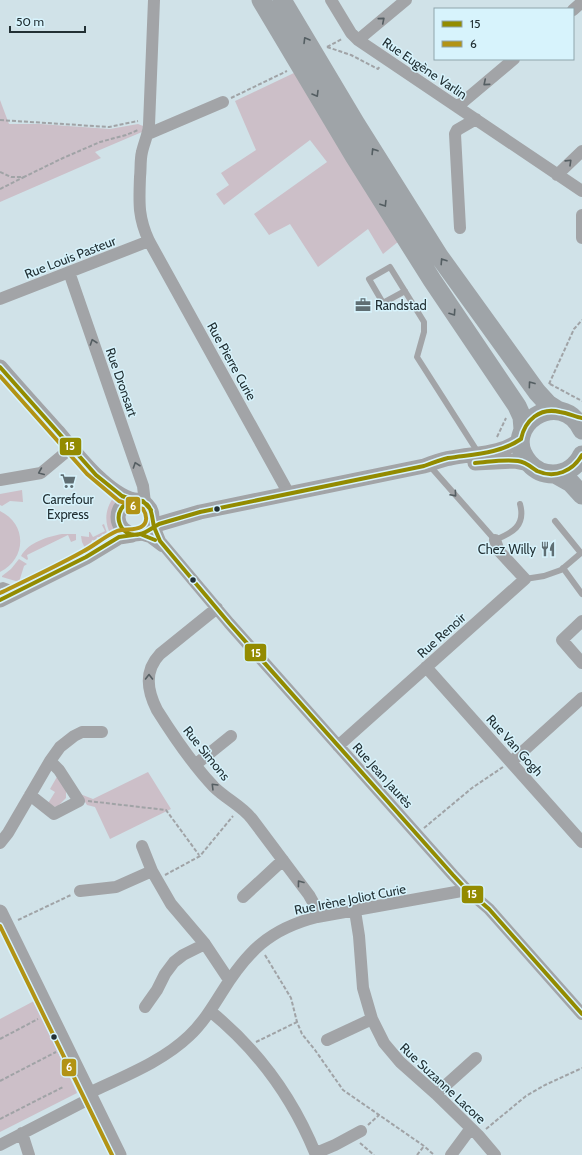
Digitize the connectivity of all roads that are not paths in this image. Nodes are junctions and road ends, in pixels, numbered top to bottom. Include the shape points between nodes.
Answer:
1 (154, 0) edge
2 (260, 0) edge
3 (282, 0) edge
4 (331, 0) edge
5 (406, 0) edge
6 (582, 2) edge
7 (574, 9) edge
8 (355, 36) junction
9 (513, 60) edge
10 (223, 102) road end
11 (457, 107) junction
12 (476, 119) junction
13 (149, 126) junction
14 (582, 151) edge
15 (557, 175) junction
16 (582, 191) edge
17 (582, 215) edge
18 (460, 228) dead end
19 (582, 238) edge
20 (149, 241) junction
21 (69, 272) junction
22 (405, 291) junction
23 (0, 299) edge
24 (0, 367) edge
25 (558, 411) junction
26 (582, 430) edge
27 (522, 434) junction
28 (71, 448) junction
29 (479, 454) junction
30 (582, 455) edge
31 (529, 464) junction
32 (426, 465) junction
33 (555, 474) junction
34 (0, 480) edge
35 (289, 494) junction
36 (582, 495) edge
37 (520, 504) dead end
38 (200, 512) junction
39 (144, 520) junction
40 (172, 520) junction
41 (555, 520) dead end
42 (495, 540) junction
43 (168, 550) junction
44 (582, 554) edge
45 (563, 568) junction
46 (525, 579) junction
47 (0, 586) edge
48 (19, 590) junction
49 (582, 594) edge
50 (0, 600) edge
51 (217, 608) junction
52 (582, 622) edge
53 (582, 662) edge
54 (426, 667) junction
55 (582, 698) edge
56 (102, 732) dead end
57 (231, 736) dead end
58 (338, 746) junction
59 (50, 761) junction
60 (511, 762) junction
61 (195, 765) junction
62 (30, 796) junction
63 (582, 842) edge
64 (0, 843) edge
65 (142, 846) dead end
66 (283, 860) junction
67 (155, 875) junction
68 (467, 890) junction
69 (80, 891) road end
70 (243, 897) dead end
71 (355, 911) junction
72 (317, 917) junction
73 (3, 919) edge
74 (206, 944) junction
75 (229, 980) junction
76 (145, 1007) dead end
77 (210, 1011) junction
78 (582, 1014) edge
79 (372, 1019) junction
80 (326, 1040) dead end
81 (476, 1058) dead end
82 (436, 1094) junction
83 (90, 1096) junction
84 (475, 1132) junction
85 (22, 1133) junction
86 (357, 1134) road end
87 (0, 1145) edge
88 (316, 1154) edge
89 (29, 1155) edge
90 (119, 1155) edge
91 (451, 1155) edge
92 (495, 1155) edge

1 - 13 street, Rue Pierre Curie
2 -> 27 highway via 432,280 517,406 522,417
25 -> 3 highway via 537,392 447,268
4 - 8 street
8 -> 5 street
6 - 7 street
8 - 11 street, Rue Eugène Varlin
9 -> 11 street
10 - 13 street
11 - 12 street, Rue Eugène Varlin
12 - 15 street, Rue Eugène Varlin
12 - 18 street via 457,130 455,134
13 - 20 street, Rue Pierre Curie via 141,157 139,204 141,220
15 -> 14 street
15 - 16 street, Rue Eugène Varlin
17 - 19 street
20 - 21 street, Rue Louis Pasteur
20 - 35 street, Rue Pierre Curie
21 - 23 street, Rue Louis Pasteur
39 -> 21 street, Rue Dronsart via 143,486
22 - 22 lane via 390,267 368,279 383,303
22 - 29 lane via 424,322 417,357
24 - 28 street
25 - 26 highway via 573,418
25 - 27 highway via 538,414 529,420
27 - 29 street via 512,445
27 - 31 highway via 522,453
28 -> 34 street via 41,473
28 - 39 street via 91,470 124,497
29 - 32 street
30 - 33 highway via 571,468
31 - 32 street via 514,461
31 - 33 highway via 541,472
32 - 35 street
32 -> 42 lane
33 - 36 highway via 566,480
35 - 38 street
37 - 42 lane via 522,514 517,528
38 - 39 street via 159,513
38 - 40 street
39 - 40 street
39 - 43 street, Rue Jean Jaurès
39 - 48 street via 89,555
40 - 43 street via 166,534
41 - 44 lane
42 - 46 street via 499,551
43 - 51 street, Rue Jean Jaurès
44 - 45 lane
45 - 46 lane via 544,576
45 - 49 lane
46 - 54 street, Rue Renoir
47 - 48 lane
48 - 50 street
51 - 58 street, Rue Jean Jaurès
61 -> 51 street, Rue Simons via 157,710 148,676 152,662 160,654
52 - 53 street via 562,640
54 - 58 street, Rue Renoir
54 - 60 street, Rue Van Gogh
55 - 60 street
56 - 59 street via 77,734 60,747
57 - 61 street
58 - 68 street, Rue Jean Jaurès
59 - 62 street
59 - 62 street via 59,770 79,801 54,814
60 - 63 street, Rue Van Gogh
66 -> 61 street, Rue Simons via 252,819 217,789
62 - 64 street
65 - 67 street
66 - 70 street
72 -> 66 street, Rue Simons via 309,895
67 - 69 street via 116,887
67 - 74 street via 175,909
68 - 71 street, Rue Irène Joliot Curie
68 - 78 street, Rue Jean Jaurès via 488,909
71 - 72 street, Rue Irène Joliot Curie
71 - 79 street, Rue Suzanne Lacore via 362,982
72 - 75 street, Rue Irène Joliot Curie via 286,928 259,946 242,962
73 - 83 street
74 - 75 street
74 - 76 street via 174,962
75 - 77 street, Rue Irène Joliot Curie
77 - 83 street, Rue Irène Joliot Curie via 194,1032 169,1053
77 - 88 street via 262,1062 301,1121
79 - 80 street
79 - 82 street, Rue Suzanne Lacore via 391,1054
81 - 82 street
82 - 84 street, Rue Suzanne Lacore
83 - 85 street, Rue Irène Joliot Curie
83 - 90 street
84 - 91 street
84 - 92 street, Rue Suzanne Lacore
85 - 87 street, Rue Irène Joliot Curie
85 - 89 street
86 - 88 street

